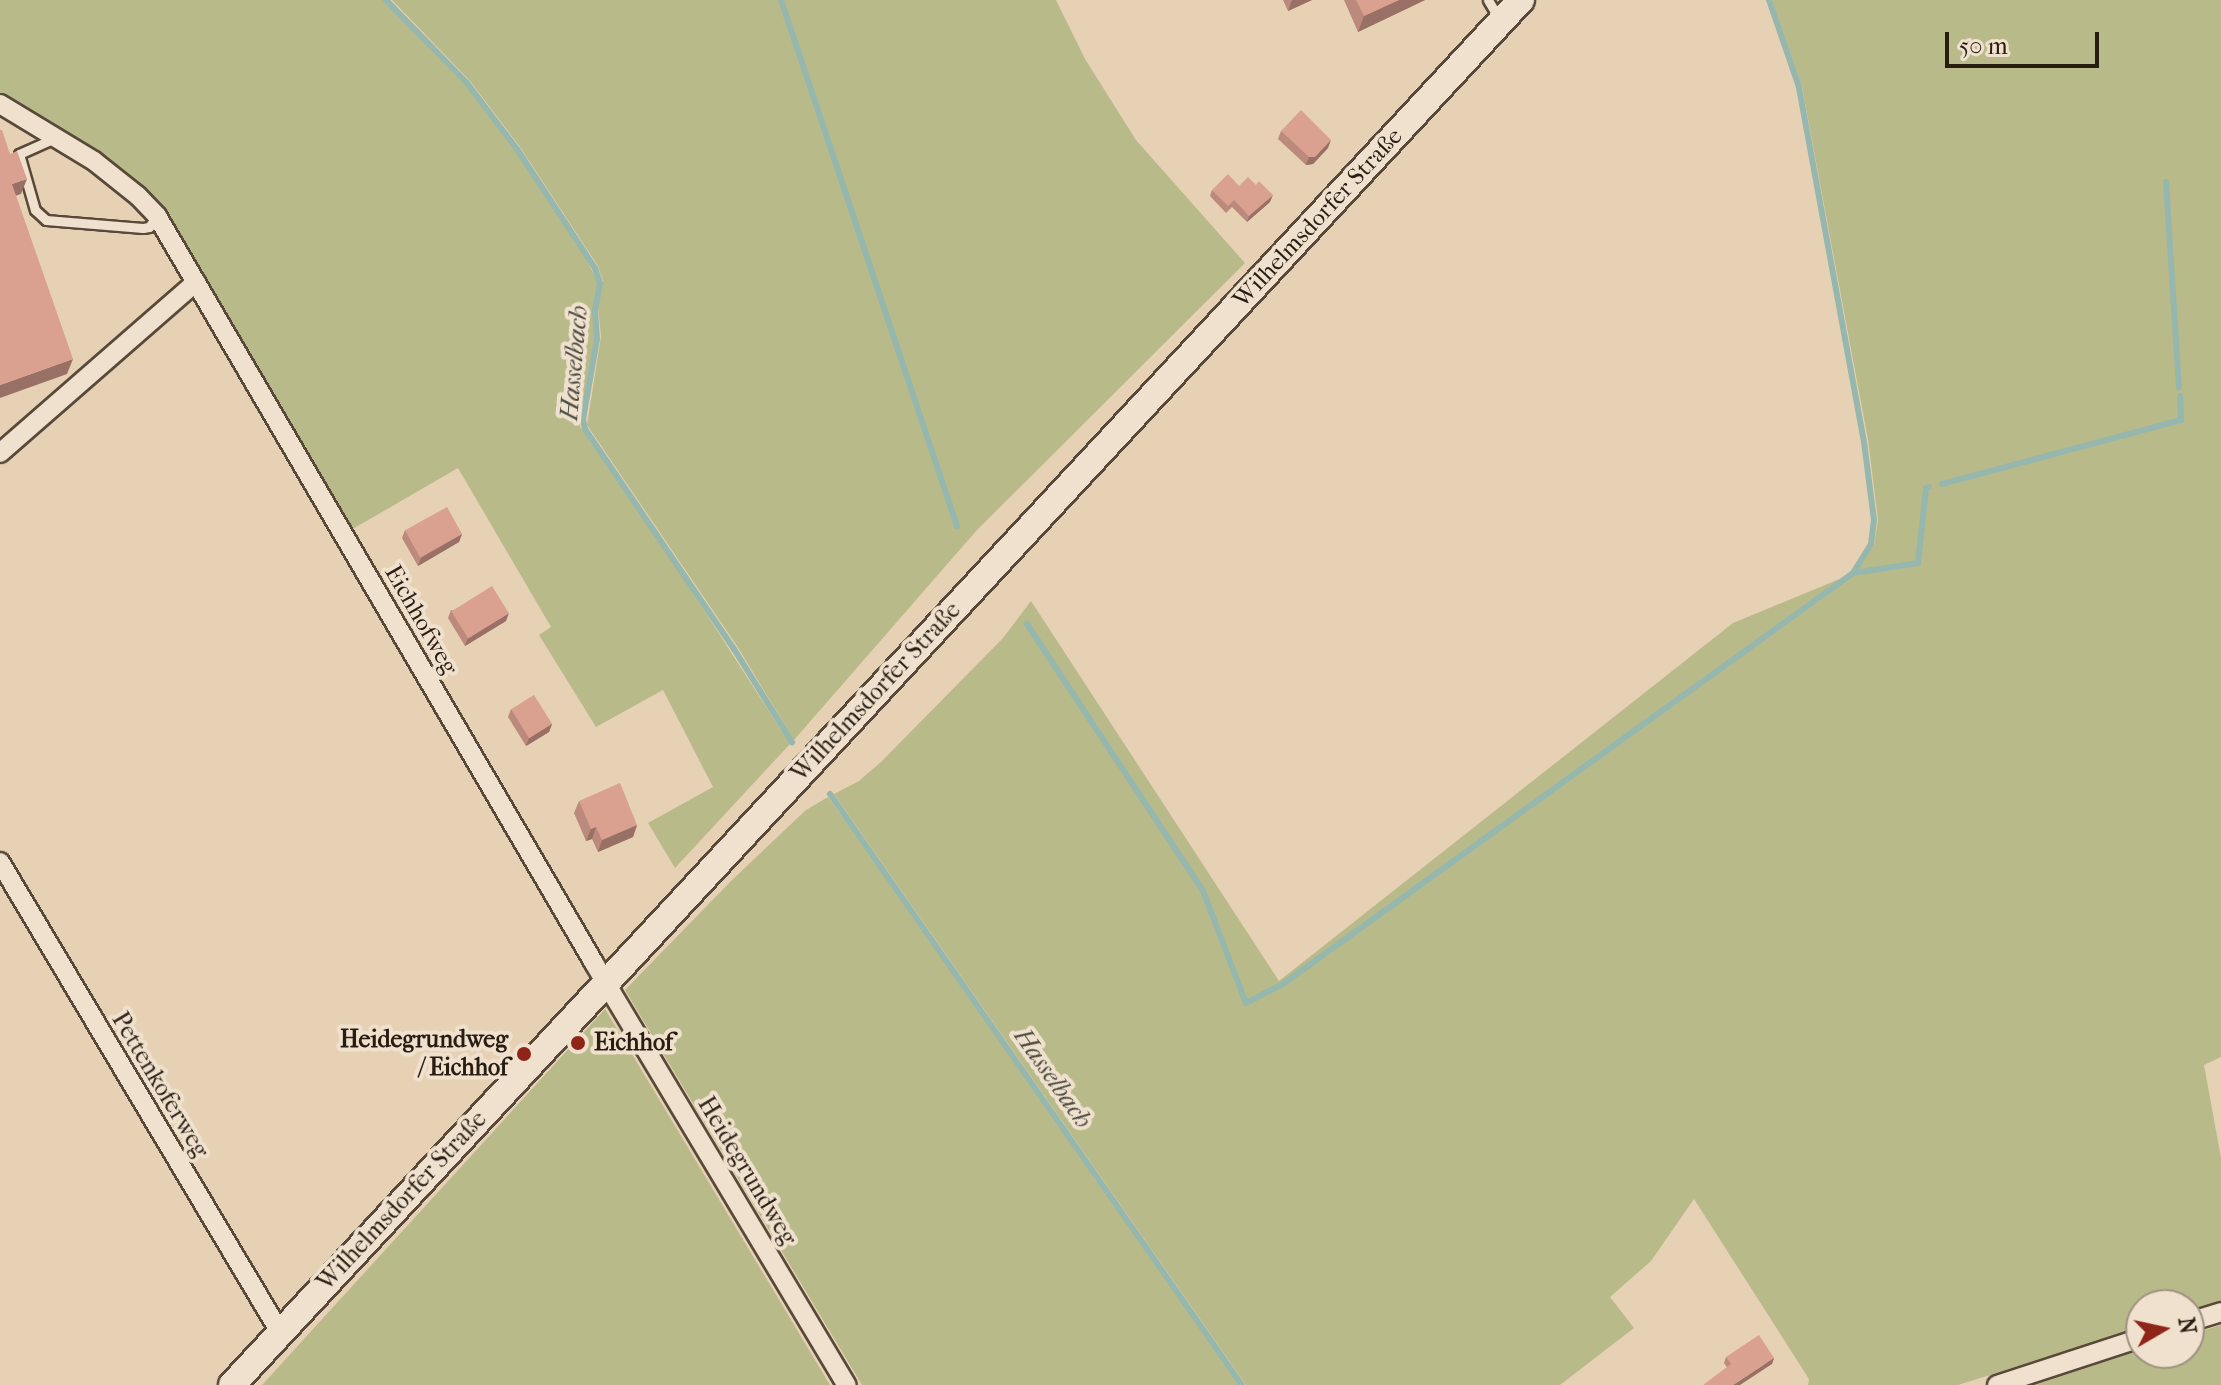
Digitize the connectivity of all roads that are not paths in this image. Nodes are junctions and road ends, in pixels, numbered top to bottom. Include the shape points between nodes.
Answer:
1 (1521, 0) edge
2 (1495, 10) edge
3 (0, 104) edge
4 (55, 138) junction
5 (157, 216) junction
6 (196, 282) junction
7 (0, 453) edge
8 (0, 862) edge
9 (606, 982) junction
10 (280, 1332) junction
11 (2125, 1343) edge
12 (232, 1385) edge
13 (847, 1385) edge
14 (1997, 1385) edge

1 - 2 street, Wilhelmsdorfer Straße
2 - 9 street, Wilhelmsdorfer Straße
3 - 4 street, Eichhofweg
4 - 5 street, Eichhofweg via 94,161
4 - 5 lane via 19,154 35,210 46,220 143,228
5 - 6 street, Eichhofweg
6 - 7 street
6 - 9 street, Eichhofweg
8 - 10 street, Pettenkoferweg
9 - 10 street, Wilhelmsdorfer Straße
9 - 13 street, Heidegrundweg
10 - 12 street, Wilhelmsdorfer Straße
11 - 14 street

